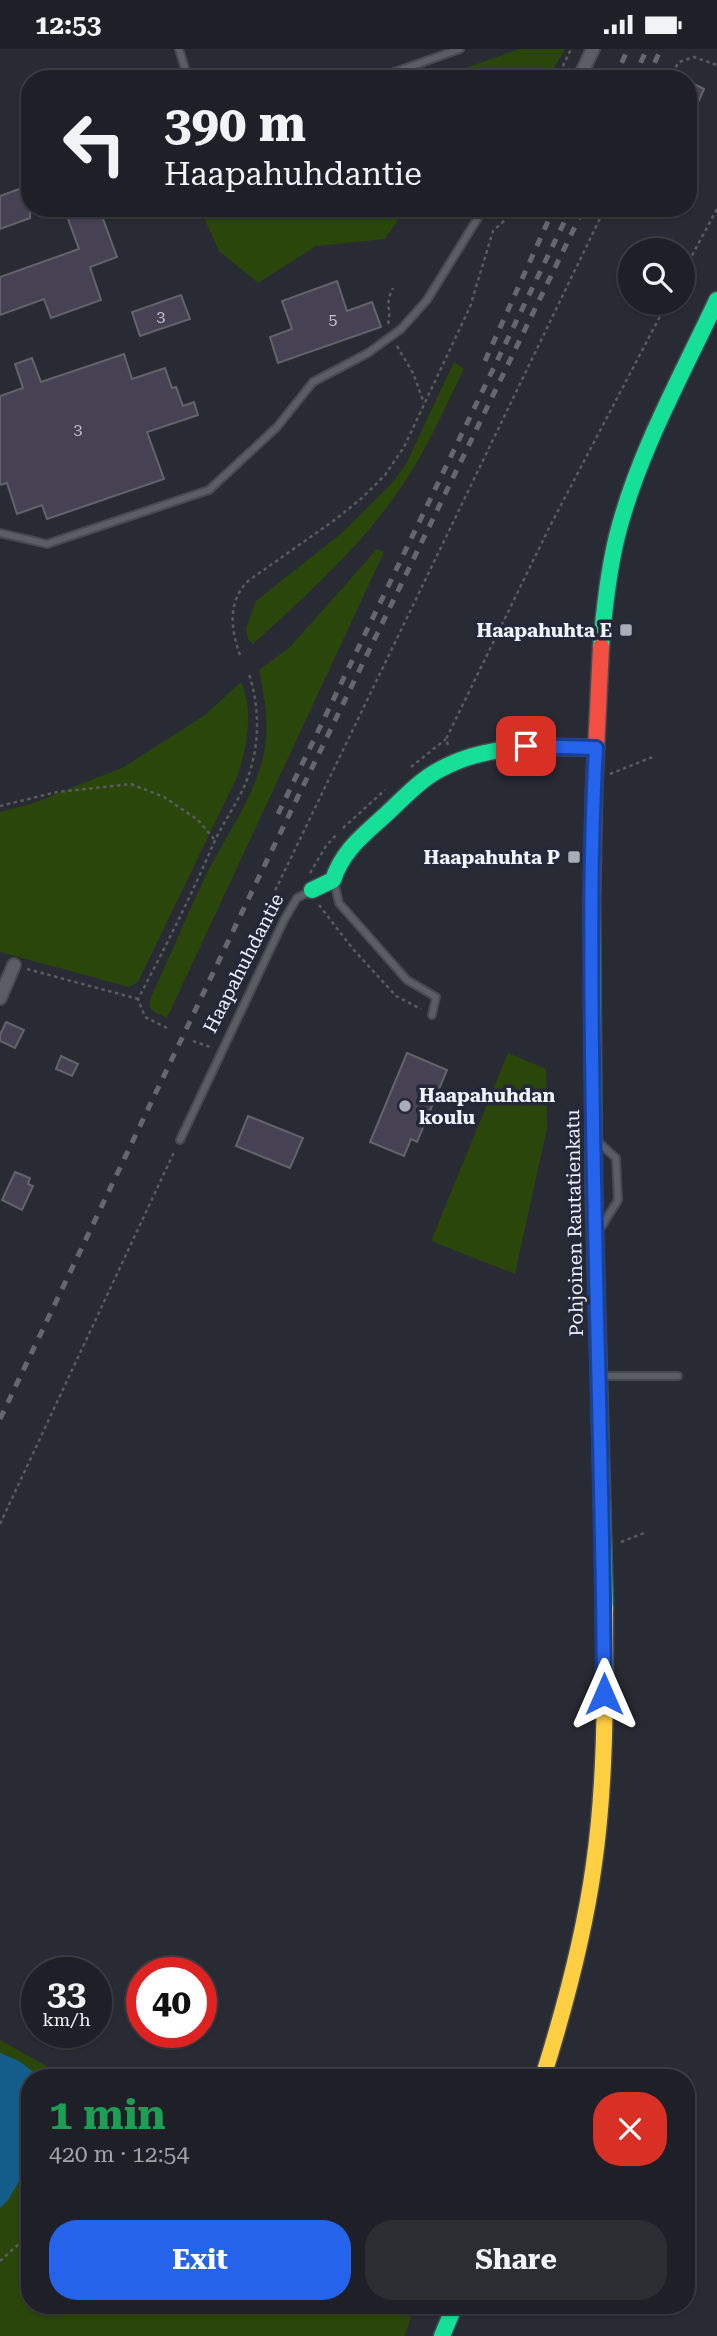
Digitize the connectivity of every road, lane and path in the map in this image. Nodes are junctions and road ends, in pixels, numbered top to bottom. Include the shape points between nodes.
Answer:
1 (179, 49) edge
2 (460, 49) edge
3 (571, 49) edge
4 (593, 49) edge
5 (717, 65) edge
6 (185, 70) edge
7 (400, 70) edge
8 (561, 70) edge
9 (583, 70) edge
10 (674, 70) edge
11 (717, 209) edge
12 (478, 217) edge
13 (508, 217) edge
14 (601, 217) edge
15 (695, 250) edge
16 (393, 288) dead end
17 (717, 300) edge
18 (661, 315) edge
19 (391, 335) junction
20 (424, 403) junction
21 (0, 533) edge
22 (240, 656) dead end
23 (249, 674) dead end
24 (596, 748) junction
25 (655, 756) dead end
26 (454, 762) junction
27 (594, 781) junction
28 (0, 806) edge
29 (215, 841) junction
30 (333, 880) junction
31 (312, 890) junction
32 (257, 927) dead end
33 (14, 965) joint
34 (0, 998) edge
35 (138, 999) junction
36 (432, 1015) joint
37 (167, 1028) dead end
38 (193, 1041) dead end
39 (222, 1052) junction
40 (593, 1137) junction
41 (180, 1140) joint
42 (596, 1236) junction
43 (678, 1376) dead end
44 (598, 1377) junction
45 (0, 1524) edge
46 (644, 1533) dead end
47 (604, 1545) junction
48 (545, 2069) edge
49 (21, 2242) edge
50 (0, 2261) edge
51 (451, 2314) edge
52 (442, 2336) edge

1 - 6 lane
2 - 7 lane
3 - 8 path
4 - 9 street
5 - 10 path via 694,57 679,62
11 - 15 path
12 - 19 lane via 427,300
13 - 20 path via 493,231 470,307
14 - 32 path
16 - 19 path via 387,300
17 - 24 street, Pohjoinen Rautatienkatu via 642,464 619,535 608,582
18 - 26 path via 446,739
19 - 20 path
19 - 21 lane via 368,353 313,382 277,427 209,490 47,544
20 - 22 path via 404,447 377,483 242,587 232,623
23 - 29 path via 257,715 254,753 244,787
24 - 26 street via 526,746
24 - 27 street, Pohjoinen Rautatienkatu
25 - 27 path
26 - 30 street via 424,780 343,853
27 - 40 street, Pohjoinen Rautatienkatu
28 - 29 path via 57,792 131,784 164,797 198,820
29 - 35 path via 181,919
30 - 31 street, Haapahuhdantie
30 - 36 lane via 339,903 407,980 436,997
31 - 36 path via 346,940 396,996
31 - 39 lane, Haapahuhdantie via 297,898 284,920
33 - 34 street
33 - 35 path
35 - 37 path via 145,1017
38 - 39 path
39 - 41 lane, Haapahuhdantie
40 - 42 street, Pohjoinen Rautatienkatu
40 - 42 lane via 616,1158 618,1200
41 - 45 path
42 - 44 street, Pohjoinen Rautatienkatu
43 - 44 lane
44 - 47 street, Pohjoinen Rautatienkatu
46 - 47 path
47 - 48 street, Pohjoinen Rautatienkatu via 605,1719 597,1831 574,1970
49 - 50 path
51 - 52 street

